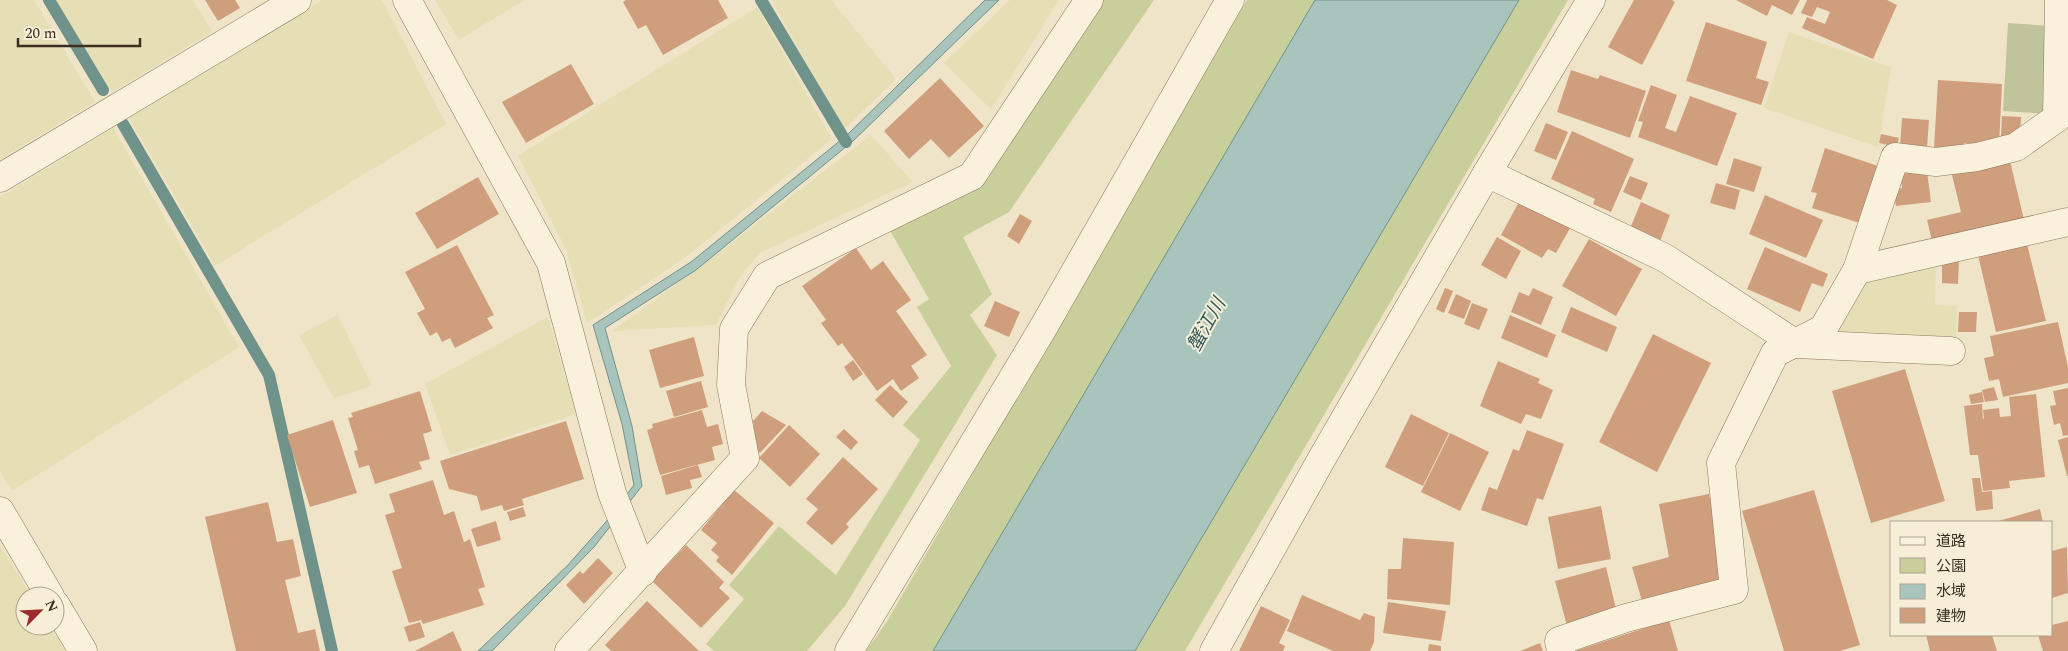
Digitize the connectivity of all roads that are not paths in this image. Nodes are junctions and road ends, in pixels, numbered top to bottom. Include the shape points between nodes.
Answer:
1 (297, 0) edge
2 (407, 0) edge
3 (1089, 0) edge
4 (1230, 0) edge
5 (1591, 0) edge
6 (2059, 0) edge
7 (1487, 173) junction
8 (0, 178) edge
9 (2068, 222) edge
10 (1857, 270) junction
11 (1796, 344) junction
12 (1951, 351) dead end
13 (0, 511) edge
14 (642, 572) junction
15 (44, 586) edge
16 (65, 621) edge
17 (83, 651) edge
18 (569, 651) edge
19 (849, 651) edge
20 (1214, 651) edge
21 (1561, 651) edge

1 - 8 street
2 - 14 street via 551,263 612,493
3 - 14 street via 972,176 768,276 734,329 731,385 745,458
4 - 19 street via 1042,328
5 - 7 street
6 - 10 street via 2057,118 2016,147 1977,157 1936,162 1895,157
7 - 11 street via 1665,258
7 - 20 street
9 - 10 street
10 - 11 street via 1823,329
11 - 12 street
11 - 21 street via 1775,353 1721,463 1734,590 1626,618 1559,641
13 - 15 street
14 - 18 street
16 - 17 street

